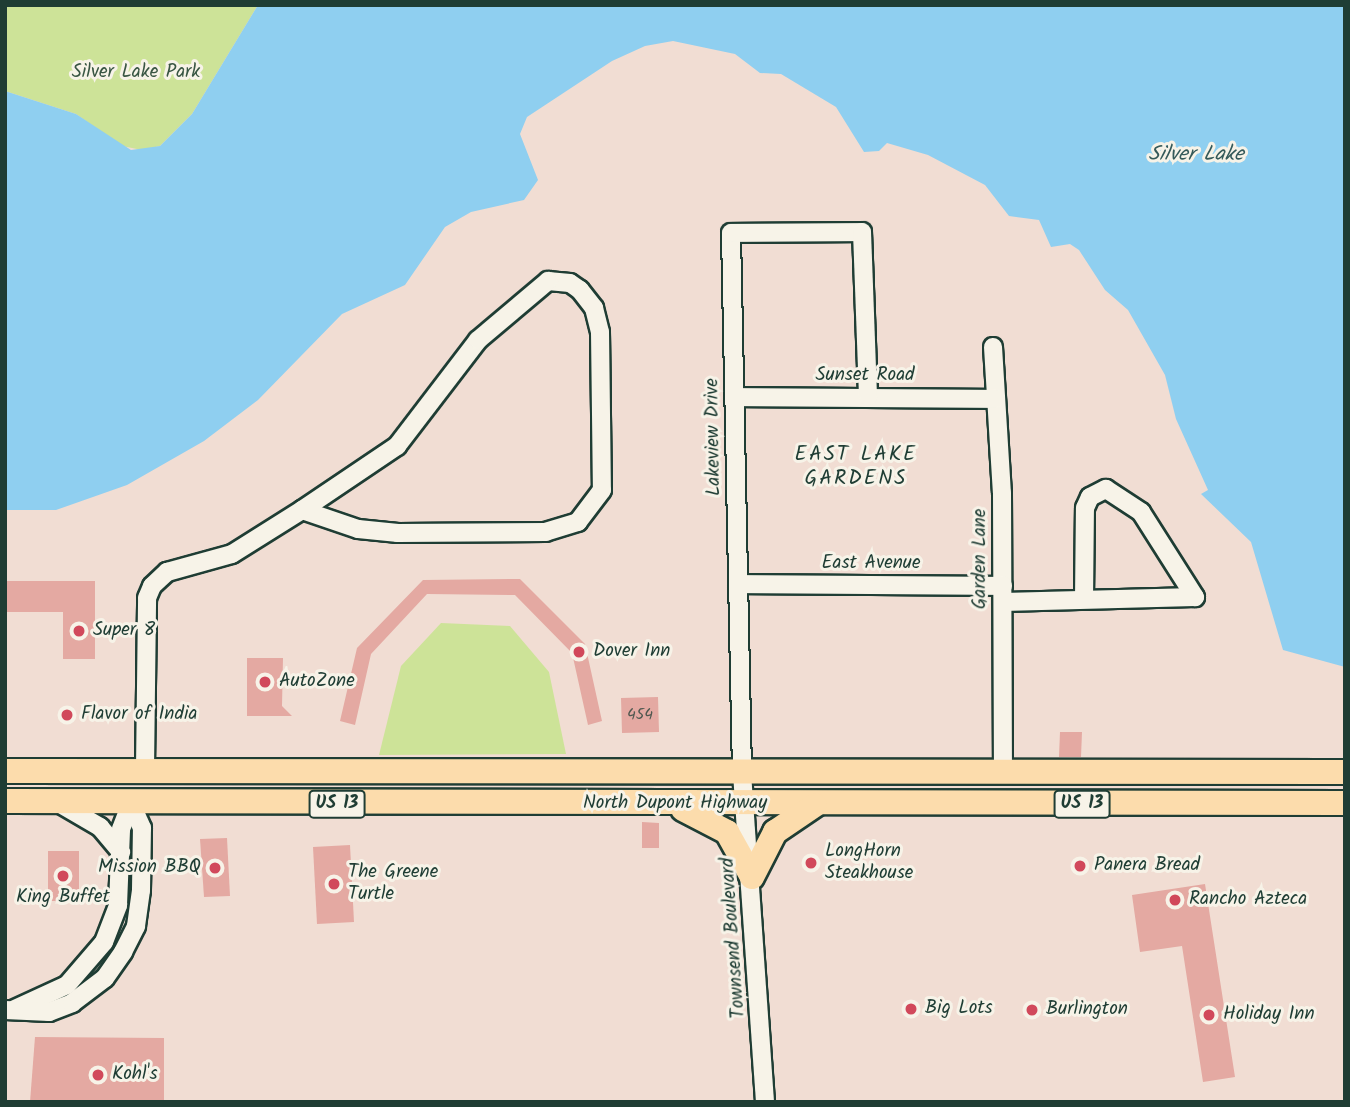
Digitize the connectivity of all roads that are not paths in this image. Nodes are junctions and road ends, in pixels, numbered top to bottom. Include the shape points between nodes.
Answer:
1 (993, 347) dead end
2 (868, 396) junction
3 (734, 397) junction
4 (996, 399) junction
5 (302, 510) junction
6 (738, 584) junction
7 (1003, 594) junction
8 (1084, 599) junction
9 (145, 769) junction
10 (182, 770) junction
11 (5, 771) edge
12 (742, 772) junction
13 (1003, 772) junction
14 (1345, 772) edge
15 (5, 801) edge
16 (57, 802) junction
17 (131, 803) junction
18 (745, 803) junction
19 (1345, 803) edge
20 (669, 804) junction
21 (819, 804) junction
22 (121, 852) junction
23 (752, 877) junction
24 (9, 1010) edge
25 (765, 1102) edge

1 - 4 street, Garden Lane
2 - 3 street, Sunset Road
2 - 3 street, Lakeview Drive via 862,232 731,233
2 - 4 street, Sunset Road
3 - 6 street, Lakeview Drive
4 - 7 street, Garden Lane
5 - 5 street via 397,446 478,340 533,290 561,280 589,300 600,332 603,477 596,502 578,522 546,532 390,533
5 - 9 street via 232,554 167,572 152,586 147,598
6 - 7 street, East Avenue
6 - 12 street, Lakeview Drive
7 - 8 street, East Avenue
7 - 13 street, Garden Lane
8 - 8 street, East Avenue via 1085,508 1090,497 1106,489 1141,512 1195,597
9 - 10 highway, North Dupont Highway / US 13
9 - 11 highway, North Dupont Highway / US 13
9 - 16 highway via 123,786
10 - 12 highway, North Dupont Highway / US 13
10 - 17 highway via 148,784
12 - 13 highway, North Dupont Highway / US 13
12 - 18 street, Townsend Boulevard
13 - 14 highway, North Dupont Highway / US 13
15 - 16 highway, North Dupont Highway / US 13
16 - 17 highway, North Dupont Highway / US 13
16 - 22 street via 100,827
17 - 20 highway, North Dupont Highway / US 13
17 - 22 street via 121,830
17 - 24 street via 142,828 142,890 136,926 123,952 105,978 72,1003 49,1012
18 - 20 highway, North Dupont Highway / US 13
18 - 21 highway, North Dupont Highway / US 13
18 - 23 street, Townsend Boulevard
19 - 21 highway, North Dupont Highway / US 13
20 - 23 highway via 707,817 727,832
21 - 23 highway via 775,832
22 - 24 street via 118,905 96,954 67,985
23 - 25 street, Townsend Boulevard

